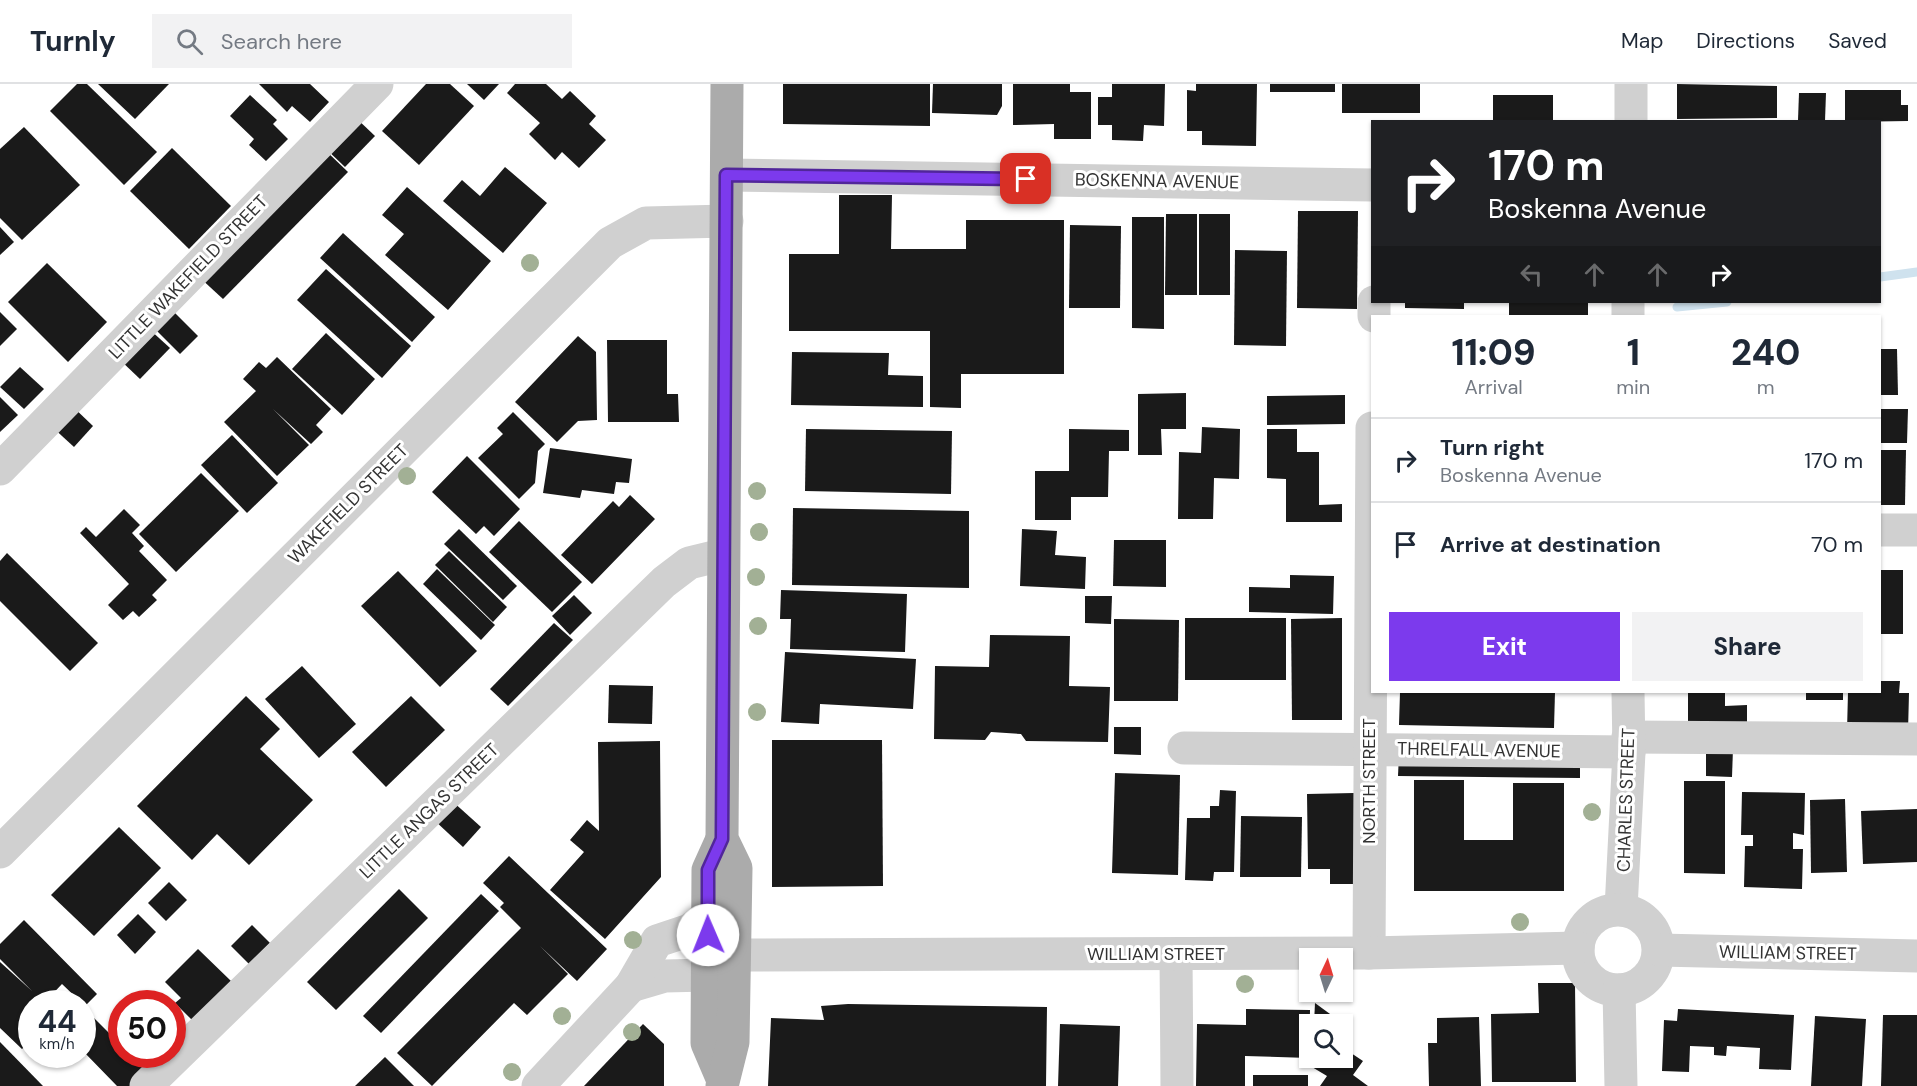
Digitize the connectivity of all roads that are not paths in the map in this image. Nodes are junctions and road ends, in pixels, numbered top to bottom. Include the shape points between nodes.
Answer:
1 (377, 84) edge
2 (728, 84) edge
3 (1631, 84) edge
4 (1630, 120) edge
5 (726, 175) junction
6 (1371, 185) edge
7 (726, 222) junction
8 (0, 470) edge
9 (1881, 530) edge
10 (1917, 530) edge
11 (1371, 535) edge
12 (723, 555) junction
13 (1628, 693) edge
14 (1917, 739) edge
15 (1629, 744) junction
16 (1185, 748) dead end
17 (1369, 748) junction
18 (722, 839) junction
19 (0, 852) edge
20 (1621, 909) junction
21 (707, 916) junction
22 (1578, 948) junction
23 (1659, 950) junction
24 (1369, 953) junction
25 (1176, 954) junction
26 (734, 955) junction
27 (1917, 956) edge
28 (707, 975) junction
29 (631, 986) junction
30 (1619, 990) junction
31 (722, 1082) edge
32 (146, 1086) edge
33 (538, 1086) edge
34 (1177, 1086) edge
35 (1621, 1086) edge

1 - 8 street, LITTLE WAKEFIELD STREET
2 - 5 main road
3 - 4 street
5 - 6 street, BOSKENNA AVENUE
5 - 7 main road
7 - 12 main road
7 - 19 street, WAKEFIELD STREET via 646,223 610,243
9 - 10 street
11 - 17 street, NORTH STREET
12 - 18 main road
12 - 32 street, LITTLE ANGAS STREET via 689,563 664,582
13 - 15 street, CHARLES STREET
14 - 15 street, THRELFALL AVENUE
15 - 17 street, THRELFALL AVENUE
15 - 20 street, CHARLES STREET
16 - 17 street, THRELFALL AVENUE
17 - 24 street, NORTH STREET
18 - 21 main road via 708,870
18 - 26 main road via 736,868
20 - 22 street via 1598,915 1587,924
20 - 23 street via 1642,917 1652,927
21 - 28 main road
21 - 29 street via 690,930 657,941
22 - 24 street, WILLIAM STREET
22 - 30 street via 1588,976 1599,985
23 - 27 street, WILLIAM STREET
23 - 30 street via 1649,976 1638,985
24 - 25 street, WILLIAM STREET
25 - 26 street, WILLIAM STREET
25 - 34 street
26 - 31 main road via 733,1042
28 - 29 street via 665,976
28 - 31 main road via 707,1043
29 - 33 street
30 - 35 street

